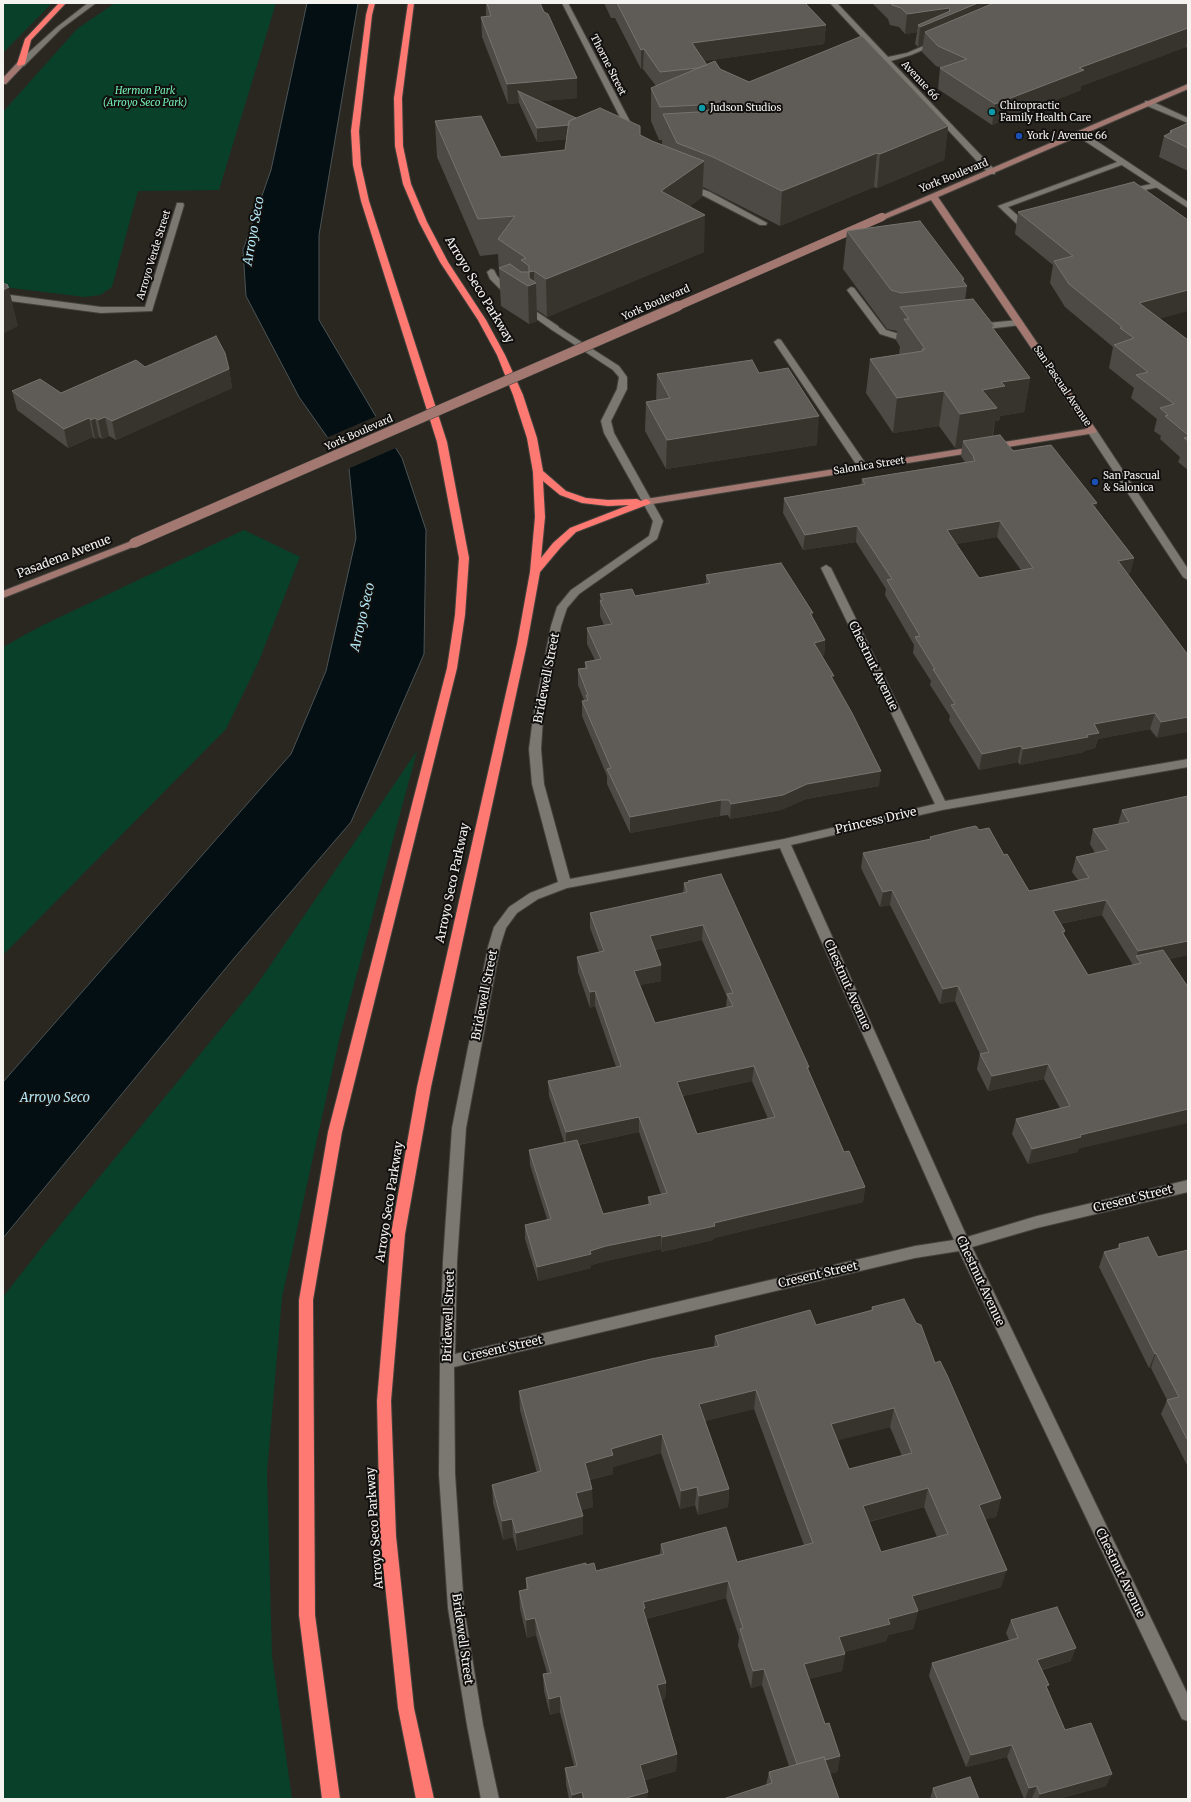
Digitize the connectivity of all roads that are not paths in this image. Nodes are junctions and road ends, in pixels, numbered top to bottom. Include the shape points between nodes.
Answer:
1 (63, 3) edge
2 (93, 3) edge
3 (372, 3) edge
4 (411, 3) edge
5 (565, 3) edge
6 (833, 3) edge
7 (944, 39) edge
8 (886, 60) junction
9 (21, 64) junction
10 (3, 82) edge
11 (1188, 86) edge
12 (1148, 103) junction
13 (1188, 121) edge
14 (1080, 134) junction
15 (636, 138) edge
16 (1123, 163) junction
17 (992, 172) junction
18 (677, 183) edge
19 (1156, 185) junction
20 (1116, 195) edge
21 (933, 196) junction
22 (180, 205) dead end
23 (1188, 206) edge
24 (1037, 220) edge
25 (763, 223) dead end
26 (491, 272) dead end
27 (851, 290) dead end
28 (3, 296) edge
29 (516, 299) edge
30 (534, 313) dead end
31 (1018, 323) junction
32 (970, 328) edge
33 (919, 334) edge
34 (778, 342) dead end
35 (1092, 430) junction
36 (863, 467) junction
37 (538, 472) junction
38 (646, 502) junction
39 (134, 543) joint
40 (826, 568) dead end
41 (534, 572) junction
42 (1188, 577) edge
43 (3, 594) edge
44 (1188, 763) edge
45 (942, 806) junction
46 (784, 843) junction
47 (565, 884) junction
48 (1188, 1186) edge
49 (962, 1244) junction
50 (447, 1362) junction
51 (1188, 1713) edge
52 (331, 1799) edge
53 (424, 1799) edge
54 (490, 1799) edge

1 - 9 highway via 28,39
2 - 9 street via 59,28
3 - 52 highway via 355,131 357,165 365,201 442,442 464,558 460,615 452,668 335,1132 306,1300 307,1615
4 - 37 highway, Arroyo Seco Parkway via 398,98 399,146 407,184 444,262 482,320 501,355 532,438
5 - 15 street, Thorne Street
6 - 8 street, Avenue 66
7 - 8 street via 910,54
8 - 17 street, Avenue 66
9 - 10 main road
11 - 12 main road, York Boulevard
12 - 13 street
12 - 14 main road, York Boulevard
14 - 16 street
14 - 17 main road, York Boulevard
16 - 19 street
16 - 24 street via 1002,206 1022,224
17 - 21 main road, York Boulevard
18 - 25 street via 707,194
19 - 20 street
19 - 23 street
21 - 31 main road, San Pascual Avenue
21 - 39 main road, York Boulevard, bridge
22 - 28 street, Arroyo Verde Street via 149,308 101,310
26 - 29 street
27 - 33 street via 883,332 896,336
30 - 38 street, Bridewell Street via 616,368 623,377 622,389 606,421 609,433
31 - 32 street
31 - 35 main road, San Pascual Avenue
34 - 36 street
35 - 36 main road, Salonica Street
35 - 42 street, San Pascual Avenue
36 - 38 main road, Salonica Street
37 - 38 highway via 563,492 585,502
37 - 41 highway, Arroyo Seco Parkway via 540,517
38 - 41 highway via 573,530
38 - 47 street, Bridewell Street via 658,521 654,537 575,592 562,608 547,669 535,749 538,784
39 - 43 main road, Pasadena Avenue
40 - 45 street, Chestnut Avenue
41 - 53 highway, Arroyo Seco Parkway via 522,644 424,1087 398,1234 384,1401 388,1536 406,1708
44 - 45 street, Princess Drive
45 - 46 street, Princess Drive
46 - 47 street, Princess Drive
46 - 49 street, Chestnut Avenue
47 - 50 street, Bridewell Street via 534,896 513,910 500,928 494,947 459,1128 450,1261
48 - 49 street, Cresent Street via 1037,1222
49 - 50 street, Cresent Street via 915,1252
49 - 51 street, Chestnut Avenue
50 - 54 street, Bridewell Street via 447,1474 456,1608

